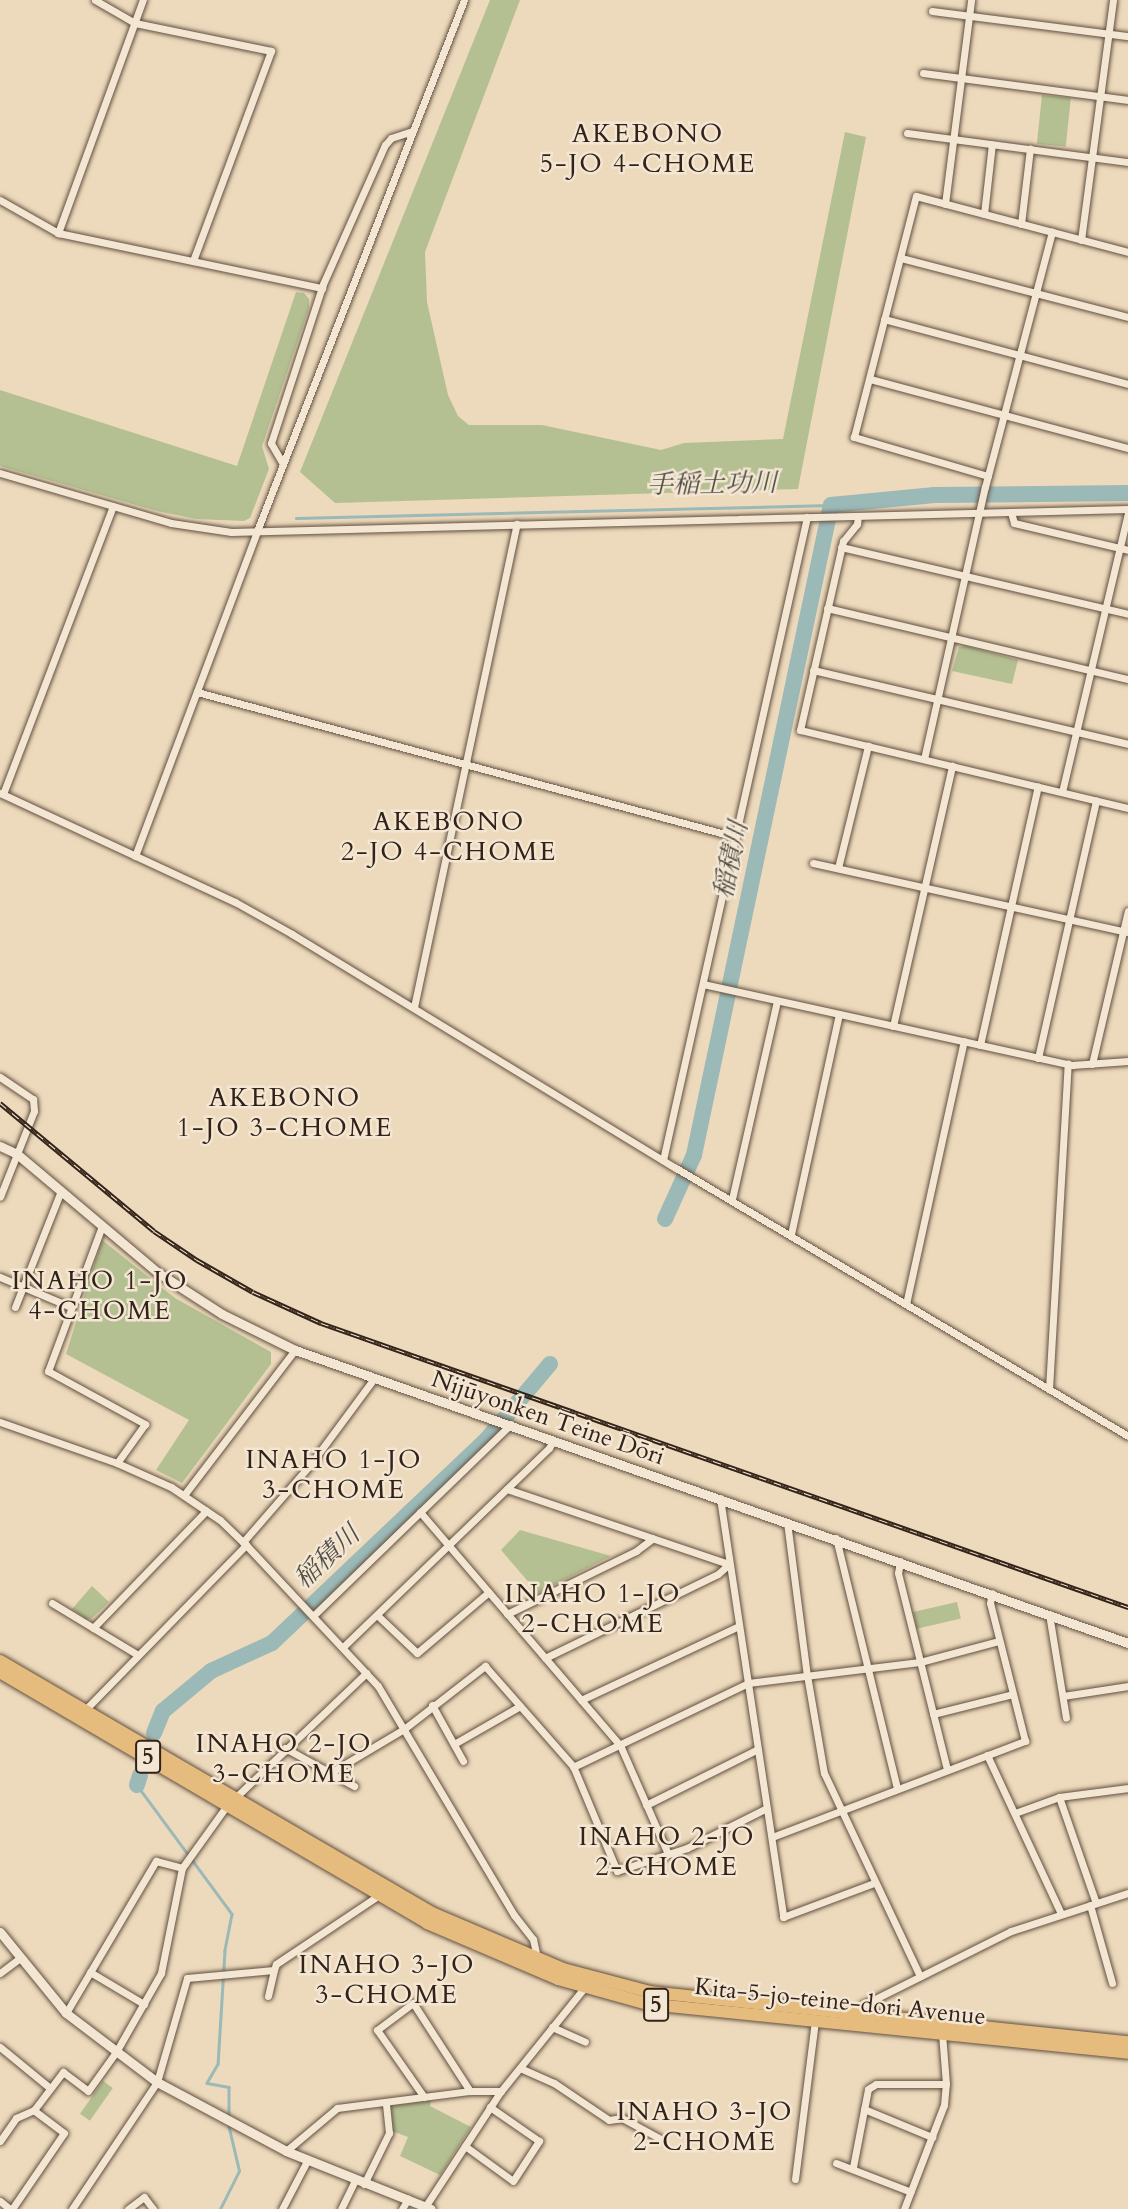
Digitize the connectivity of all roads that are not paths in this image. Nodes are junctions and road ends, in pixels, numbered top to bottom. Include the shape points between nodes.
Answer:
1 (95, 0) edge
2 (143, 0) edge
3 (464, 0) edge
4 (971, 0) edge
5 (1113, 0) edge
6 (932, 11) dead end
7 (969, 16) junction
8 (135, 23) junction
9 (1109, 34) junction
10 (1128, 36) edge
11 (923, 73) dead end
12 (961, 78) junction
13 (1101, 96) junction
14 (1128, 100) edge
15 (413, 131) junction
16 (907, 133) dead end
17 (953, 139) junction
18 (992, 144) junction
19 (1030, 149) junction
20 (1093, 157) junction
21 (1128, 162) edge
22 (0, 200) edge
23 (945, 204) junction
24 (984, 214) junction
25 (1021, 224) junction
26 (1052, 232) junction
27 (58, 233) junction
28 (1082, 240) junction
29 (1128, 252) edge
30 (901, 258) junction
31 (193, 261) junction
32 (322, 288) junction
33 (1036, 293) junction
34 (1128, 317) edge
35 (884, 319) junction
36 (1020, 355) junction
37 (870, 379) junction
38 (1128, 384) edge
39 (1004, 415) junction
40 (1128, 448) edge
41 (283, 464) junction
42 (0, 473) edge
43 (988, 476) junction
44 (113, 506) junction
45 (981, 510) junction
46 (1128, 511) edge
47 (1011, 512) junction
48 (858, 516) junction
49 (808, 517) junction
50 (517, 524) junction
51 (257, 531) junction
52 (841, 547) junction
53 (1125, 549) edge
54 (967, 576) junction
55 (827, 608) junction
56 (1107, 608) junction
57 (1128, 614) edge
58 (952, 638) junction
59 (813, 670) junction
60 (1091, 671) junction
61 (1128, 679) edge
62 (197, 692) junction
63 (937, 699) junction
64 (1076, 732) junction
65 (1128, 744) edge
66 (868, 746) junction
67 (924, 759) junction
68 (465, 764) junction
69 (952, 766) junction
70 (1038, 786) junction
71 (1062, 792) junction
72 (1, 794) edge
73 (1096, 800) junction
74 (1128, 808) edge
75 (736, 837) junction
76 (135, 856) junction
77 (813, 863) dead end
78 (838, 868) junction
79 (925, 887) junction
80 (1011, 906) junction
81 (1128, 911) edge
82 (1069, 919) junction
83 (1126, 931) edge
84 (703, 984) junction
85 (778, 1000) junction
86 (414, 1007) junction
87 (839, 1014) junction
88 (893, 1026) junction
89 (964, 1041) junction
90 (979, 1045) junction
91 (1038, 1058) junction
92 (1128, 1061) edge
93 (1068, 1064) junction
94 (1091, 1064) junction
95 (0, 1077) edge
96 (0, 1146) edge
97 (17, 1154) junction
98 (663, 1160) junction
99 (61, 1191) junction
100 (0, 1197) edge
101 (732, 1199) junction
102 (102, 1226) junction
103 (791, 1234) junction
104 (0, 1277) edge
105 (22, 1286) junction
106 (906, 1304) junction
107 (15, 1307) dead end
108 (71, 1307) junction
109 (295, 1350) junction
110 (375, 1377) junction
111 (1049, 1389) junction
112 (0, 1422) edge
113 (508, 1423) junction
114 (1128, 1436) edge
115 (553, 1440) junction
116 (117, 1463) junction
117 (507, 1489) junction
118 (184, 1494) junction
119 (720, 1497) junction
120 (206, 1511) junction
121 (420, 1512) junction
122 (787, 1522) junction
123 (653, 1538) junction
124 (836, 1538) junction
125 (244, 1543) junction
126 (449, 1546) junction
127 (900, 1561) junction
128 (729, 1564) junction
129 (489, 1592) junction
130 (992, 1593) junction
131 (52, 1603) dead end
132 (313, 1614) junction
133 (507, 1614) junction
134 (1049, 1614) junction
135 (377, 1615) junction
136 (739, 1626) junction
137 (93, 1628) junction
138 (999, 1641) junction
139 (1128, 1643) edge
140 (343, 1647) junction
141 (138, 1655) junction
142 (545, 1658) junction
143 (0, 1661) edge
144 (920, 1661) junction
145 (866, 1668) junction
146 (0, 1672) edge
147 (366, 1673) junction
148 (807, 1675) junction
149 (748, 1683) junction
150 (1128, 1686) edge
151 (1013, 1694) junction
152 (1063, 1696) junction
153 (581, 1700) junction
154 (432, 1705) junction
155 (520, 1706) junction
156 (85, 1710) junction
157 (933, 1714) junction
158 (1066, 1718) dead end
159 (404, 1729) junction
160 (454, 1744) junction
161 (620, 1745) junction
162 (285, 1748) junction
163 (758, 1749) junction
164 (987, 1755) junction
165 (463, 1761) dead end
166 (573, 1767) junction
167 (947, 1770) junction
168 (330, 1773) junction
169 (354, 1786) dead end
170 (1128, 1787) edge
171 (897, 1789) junction
172 (1059, 1797) junction
173 (232, 1800) junction
174 (646, 1805) junction
175 (768, 1808) junction
176 (841, 1812) junction
177 (1015, 1813) junction
178 (772, 1837) junction
179 (668, 1854) junction
180 (182, 1866) junction
181 (874, 1883) junction
182 (383, 1891) junction
183 (1128, 1893) edge
184 (1093, 1904) junction
185 (1061, 1914) junction
186 (0, 1932) edge
187 (21, 1957) junction
188 (537, 1958) junction
189 (274, 1970) junction
190 (90, 1972) junction
191 (0, 1973) edge
192 (920, 1976) junction
193 (1112, 1983) dead end
194 (584, 1988) junction
195 (268, 1996) dead end
196 (144, 2004) junction
197 (66, 2013) junction
198 (859, 2018) junction
199 (815, 2021) junction
200 (552, 2027) junction
201 (942, 2032) junction
202 (585, 2042) dead end
203 (1128, 2042) edge
204 (0, 2047) edge
205 (116, 2052) junction
206 (1128, 2053) edge
207 (520, 2068) junction
208 (157, 2082) junction
209 (946, 2084) junction
210 (50, 2088) junction
211 (470, 2091) junction
212 (501, 2091) junction
213 (424, 2097) junction
214 (386, 2102) junction
215 (490, 2107) junction
216 (864, 2109) junction
217 (34, 2110) junction
218 (932, 2137) junction
219 (659, 2138) dead end
220 (0, 2141) edge
221 (465, 2146) junction
222 (286, 2151) junction
223 (307, 2161) junction
224 (836, 2163) dead end
225 (853, 2167) junction
226 (795, 2179) dead end
227 (359, 2182) junction
228 (911, 2192) junction
229 (408, 2199) junction
230 (0, 2202) edge
231 (428, 2208) edge
232 (11, 2209) edge
233 (72, 2209) edge
234 (128, 2209) edge
235 (153, 2209) edge
236 (282, 2209) edge
237 (341, 2209) edge
238 (402, 2209) edge
239 (904, 2209) edge

1 - 8 street
2 - 8 street
3 - 15 street
4 - 7 street
5 - 9 street
6 - 7 street
7 - 9 street
7 - 12 street
8 - 27 street
8 - 31 street via 271,51
9 - 10 street
9 - 13 street
11 - 12 street
12 - 13 street
12 - 17 street
13 - 14 street
13 - 20 street
15 - 32 street via 390,138 385,145
15 - 41 street
16 - 17 street
17 - 18 street
17 - 23 street
18 - 19 street
18 - 24 street
19 - 20 street
19 - 25 street
20 - 21 street
20 - 28 street
22 - 27 street
23 - 24 street
23 - 30 street via 916,196
24 - 25 street
25 - 26 street
26 - 28 street
26 - 33 street
27 - 31 street
28 - 29 street
30 - 33 street
30 - 35 street
31 - 32 street
32 - 41 street via 271,443
33 - 34 street
33 - 36 street
35 - 36 street
35 - 37 street
36 - 38 street
36 - 39 street
37 - 39 street
37 - 43 street via 854,437
39 - 40 street
39 - 43 street
41 - 51 street
42 - 44 street
43 - 45 street
44 - 51 street via 171,523
44 - 72 street
45 - 47 street
45 - 48 street
45 - 54 street
46 - 47 street
46 - 53 street
47 - 53 street via 1014,523
48 - 49 street
48 - 52 street
49 - 50 street
49 - 75 street
50 - 51 street
50 - 68 street
51 - 62 street
52 - 54 street
52 - 55 street
53 - 56 street
54 - 56 street
54 - 58 street
55 - 58 street
55 - 59 street
56 - 57 street
56 - 60 street
58 - 60 street
58 - 63 street
59 - 63 street
59 - 66 street via 800,730
60 - 61 street
60 - 64 street
62 - 68 street
62 - 76 street
63 - 64 street
63 - 67 street
64 - 65 street
64 - 71 street
66 - 67 street
66 - 78 street
67 - 69 street
68 - 75 street
68 - 86 street
69 - 70 street
69 - 79 street
70 - 71 street
70 - 80 street
71 - 73 street
72 - 76 street
73 - 74 street
73 - 82 street
75 - 84 street
76 - 86 street via 235,902
77 - 78 street
78 - 79 street
79 - 80 street
79 - 88 street
80 - 82 street
80 - 90 street
81 - 83 street
82 - 83 street
82 - 91 street
83 - 94 street
84 - 85 street
84 - 98 street
85 - 87 street
85 - 101 street
86 - 98 street
87 - 88 street
87 - 103 street
88 - 89 street
89 - 90 street
89 - 106 street
90 - 91 street
91 - 93 street
92 - 94 street
93 - 94 street
93 - 111 street
95 - 97 street via 33,1099 34,1111
96 - 97 street, Nijūyonken Teine Dōri
97 - 99 street, Nijūyonken Teine Dōri
97 - 100 street
98 - 101 street
99 - 102 street, Nijūyonken Teine Dōri
99 - 105 street
101 - 103 street
102 - 108 street
102 - 109 street, Nijūyonken Teine Dōri via 157,1272
103 - 106 street
104 - 105 street
105 - 107 street
105 - 108 street
106 - 111 street
108 - 116 street via 48,1371 145,1424
109 - 110 street, Nijūyonken Teine Dōri
109 - 118 street
110 - 113 street, Nijūyonken Teine Dōri
110 - 125 street
111 - 114 street
112 - 116 street
113 - 115 street, Nijūyonken Teine Dōri
113 - 121 street
115 - 117 street
115 - 119 street, Nijūyonken Teine Dōri
116 - 118 street
117 - 123 street
117 - 126 street
118 - 120 street
119 - 122 street, Nijūyonken Teine Dōri
119 - 128 street
120 - 125 street
120 - 137 street
121 - 126 street
121 - 132 street
122 - 124 street, Nijūyonken Teine Dōri
122 - 148 street
123 - 128 street
123 - 133 street via 636,1551
124 - 127 street, Nijūyonken Teine Dōri
124 - 145 street
125 - 132 street
125 - 141 street
126 - 129 street
126 - 135 street
127 - 130 street, Nijūyonken Teine Dōri
127 - 144 street via 898,1573
128 - 136 street
128 - 142 street via 718,1574
129 - 133 street
129 - 135 street via 417,1653
130 - 134 street, Nijūyonken Teine Dōri
130 - 138 street via 989,1603
131 - 137 street
132 - 140 street
133 - 142 street
134 - 139 street, Nijūyonken Teine Dōri
134 - 152 street
135 - 140 street
136 - 149 street
136 - 153 street
137 - 141 street
138 - 144 street
138 - 151 street
140 - 147 street
141 - 156 street
142 - 153 street
143 - 156 highway, Kita-5-jo-teine-dori Avenue / 5
144 - 145 street
144 - 157 street
145 - 148 street
145 - 171 street
146 - 173 highway, Kita-5-jo-teine-dori Avenue / 5
147 - 159 street
147 - 162 street
148 - 149 street
148 - 176 street via 824,1773
149 - 161 street
149 - 163 street
150 - 152 street
151 - 157 street
151 - 164 street via 1025,1741
152 - 158 street
153 - 161 street
154 - 155 street via 485,1665
154 - 159 street
154 - 160 street
155 - 160 street
155 - 166 street
156 - 173 highway, Kita-5-jo-teine-dori Avenue / 5
157 - 167 street
159 - 168 street
159 - 188 street via 514,1915 533,1938
160 - 165 street
161 - 166 street
161 - 174 street
162 - 168 street
162 - 173 street
163 - 174 street
163 - 175 street
164 - 167 street
164 - 177 street
166 - 179 street via 617,1871
167 - 171 street
168 - 169 street
170 - 172 street
171 - 176 street
172 - 177 street
172 - 184 street
173 - 180 street
173 - 182 highway, Kita-5-jo-teine-dori Avenue / 5
174 - 179 street
175 - 178 street
175 - 179 street
176 - 178 street
176 - 181 street
177 - 185 street
178 - 181 street via 783,1917
180 - 190 street via 156,1861
180 - 196 street via 161,1973
181 - 192 street
182 - 188 highway, Kita-5-jo-teine-dori Avenue / 5
182 - 189 street via 276,1964
182 - 194 highway, Kita-5-jo-teine-dori Avenue / 5 via 427,1923
183 - 184 street
184 - 185 street
184 - 193 street
185 - 192 street via 1011,1931
186 - 187 street
187 - 191 street
187 - 197 street
188 - 198 highway, Kita-5-jo-teine-dori Avenue / 5 via 650,1992
189 - 195 street
189 - 208 street via 187,1978
190 - 196 street
190 - 197 street
192 - 198 street via 863,2005
194 - 199 highway, Kita-5-jo-teine-dori Avenue / 5 via 648,2004
194 - 200 street
196 - 205 street
197 - 205 street
198 - 199 highway, Kita-5-jo-teine-dori Avenue / 5
198 - 201 highway, Kita-5-jo-teine-dori Avenue / 5
198 - 203 highway, Kita-5-jo-teine-dori Avenue / 5
199 - 226 street
200 - 202 street
200 - 207 street
201 - 206 highway, Kita-5-jo-teine-dori Avenue / 5
201 - 209 street
204 - 210 street
205 - 208 street
205 - 210 street via 88,2091 62,2072
207 - 212 street
207 - 219 street via 554,2083 609,2120 622,2118
208 - 222 street
208 - 233 street
209 - 216 street via 876,2084 868,2089
209 - 218 street
210 - 217 street
211 - 212 street
211 - 213 street
211 - 213 street via 413,2003 377,2030
212 - 215 street
213 - 214 street
214 - 222 street via 337,2108
214 - 227 street via 389,2133
215 - 221 street
215 - 221 street via 539,2141 513,2181
216 - 218 street
216 - 225 street
217 - 220 street via 16,2118
217 - 232 street via 64,2133
218 - 228 street
221 - 231 street
222 - 223 street
223 - 227 street
223 - 236 street
224 - 225 street
225 - 228 street
227 - 229 street
227 - 237 street
228 - 239 street
229 - 231 street
229 - 238 street
230 - 232 street
234 - 235 street via 144,2197

